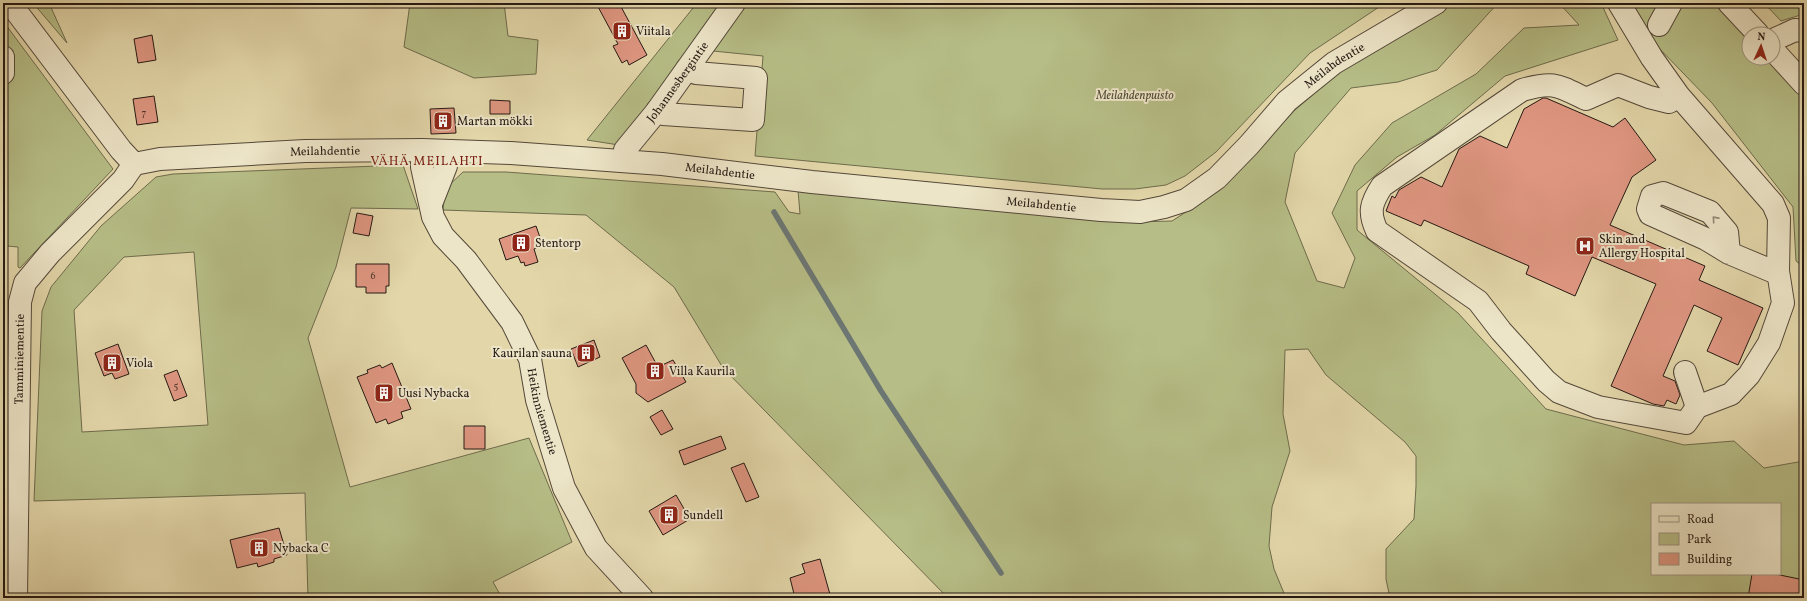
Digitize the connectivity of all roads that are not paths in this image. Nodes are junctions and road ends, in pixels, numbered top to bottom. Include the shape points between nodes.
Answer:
1 (10, 3) edge
2 (734, 3) edge
3 (1436, 3) edge
4 (1619, 3) edge
5 (1671, 3) edge
6 (1729, 3) edge
7 (1659, 25) dead end
8 (1751, 26) edge
9 (1804, 31) edge
10 (1781, 36) edge
11 (3, 57) edge
12 (1781, 59) edge
13 (687, 69) junction
14 (3, 73) edge
15 (1804, 84) edge
16 (1678, 96) junction
17 (657, 111) junction
18 (422, 150) junction
19 (446, 150) junction
20 (624, 160) junction
21 (134, 164) junction
22 (431, 204) junction
23 (1729, 253) dead end
24 (1778, 271) junction
25 (1685, 372) dead end
26 (1697, 407) junction
27 (16, 598) edge
28 (642, 598) edge

1 - 21 street via 116,144
2 - 13 street, Johannesbergintie
3 - 20 street, Meilahdentie via 1334,63 1287,101 1217,178 1186,200 1140,212 839,184
4 - 16 street
5 - 7 street
6 - 8 street
9 - 10 street via 1795,30
11 - 14 street
12 - 15 street
13 - 17 street, Johannesbergintie
13 - 17 street via 696,73 756,78 753,120 663,114
16 - 24 street via 1773,204 1779,218
16 - 26 street via 1668,102 1618,85 1586,99 1555,84 1522,90 1382,186 1371,211 1377,231 1478,301 1506,337 1559,392 1598,407 1686,423
17 - 20 street, Johannesbergintie via 626,150
18 - 19 street, Meilahdentie
18 - 21 street, Meilahdentie via 305,152 160,159
18 - 22 street, Heikinniementie via 422,167
19 - 20 street, Meilahdentie
19 - 22 street via 446,166
21 - 27 street, Tamminiementie via 123,180 50,253 24,283 20,302
22 - 28 street, Heikinniementie via 433,217 443,236 466,260 512,322 530,359 537,400 564,488 581,520 596,548
23 - 24 street via 1772,271
24 - 26 street via 1783,302 1769,342 1749,375 1731,394
25 - 26 street

